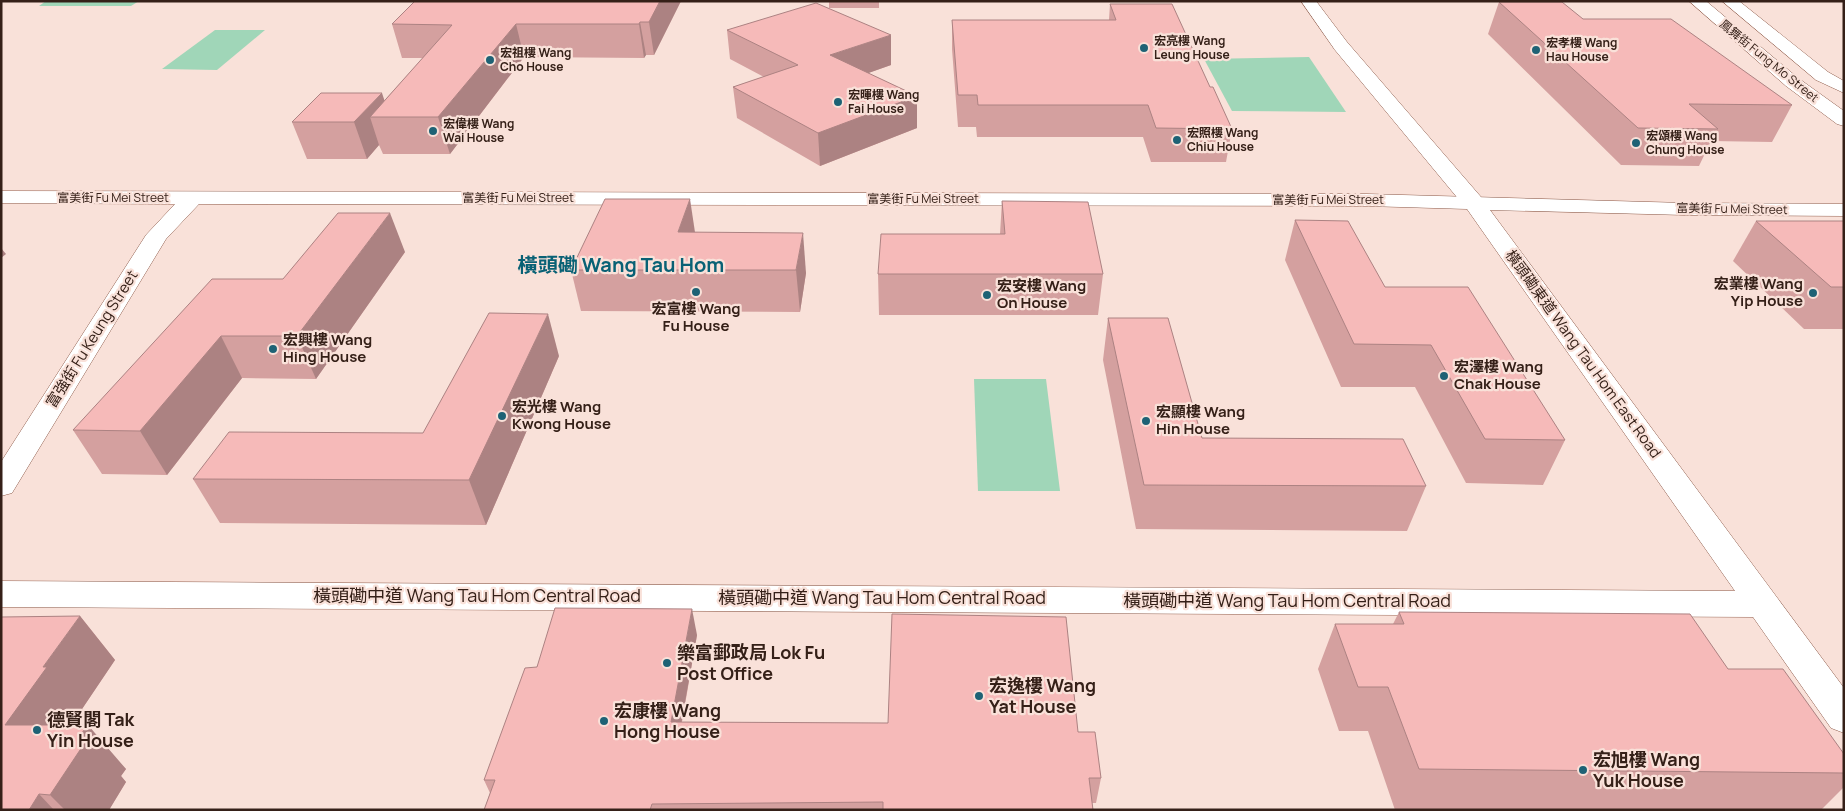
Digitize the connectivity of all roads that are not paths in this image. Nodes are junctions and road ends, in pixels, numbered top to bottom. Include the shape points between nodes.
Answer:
1 (1308, 1) edge
2 (1696, 1) edge
3 (1719, 1) edge
4 (1729, 1) edge
5 (1748, 1) edge
6 (1844, 76) edge
7 (1844, 88) edge
8 (1844, 103) edge
9 (1844, 120) edge
10 (1, 197) edge
11 (192, 199) junction
12 (1473, 202) junction
13 (1844, 210) edge
14 (1, 486) edge
15 (1, 594) edge
16 (1763, 604) junction
17 (1844, 717) edge

1 - 12 street, 橫頭磡東道 Wang Tau Hom East Road via 1341,46
2 - 9 street, 鳳舞街 Fung Mo Street via 1792,82
3 - 8 street, 鳳舞街 Fung Mo Street
4 - 7 street, 鳳舞街 Fung Mo Street via 1822,76
5 - 6 street
10 - 11 street, 富美街 Fu Mei Street
11 - 12 street, 富美街 Fu Mei Street
11 - 14 street, 富強街 Fu Keung Street via 157,236
12 - 13 street, 富美街 Fu Mei Street
12 - 16 street, 橫頭磡東道 Wang Tau Hom East Road
15 - 16 street, 橫頭磡中道 Wang Tau Hom Central Road
16 - 17 street, 橫頭磡東道 Wang Tau Hom East Road

